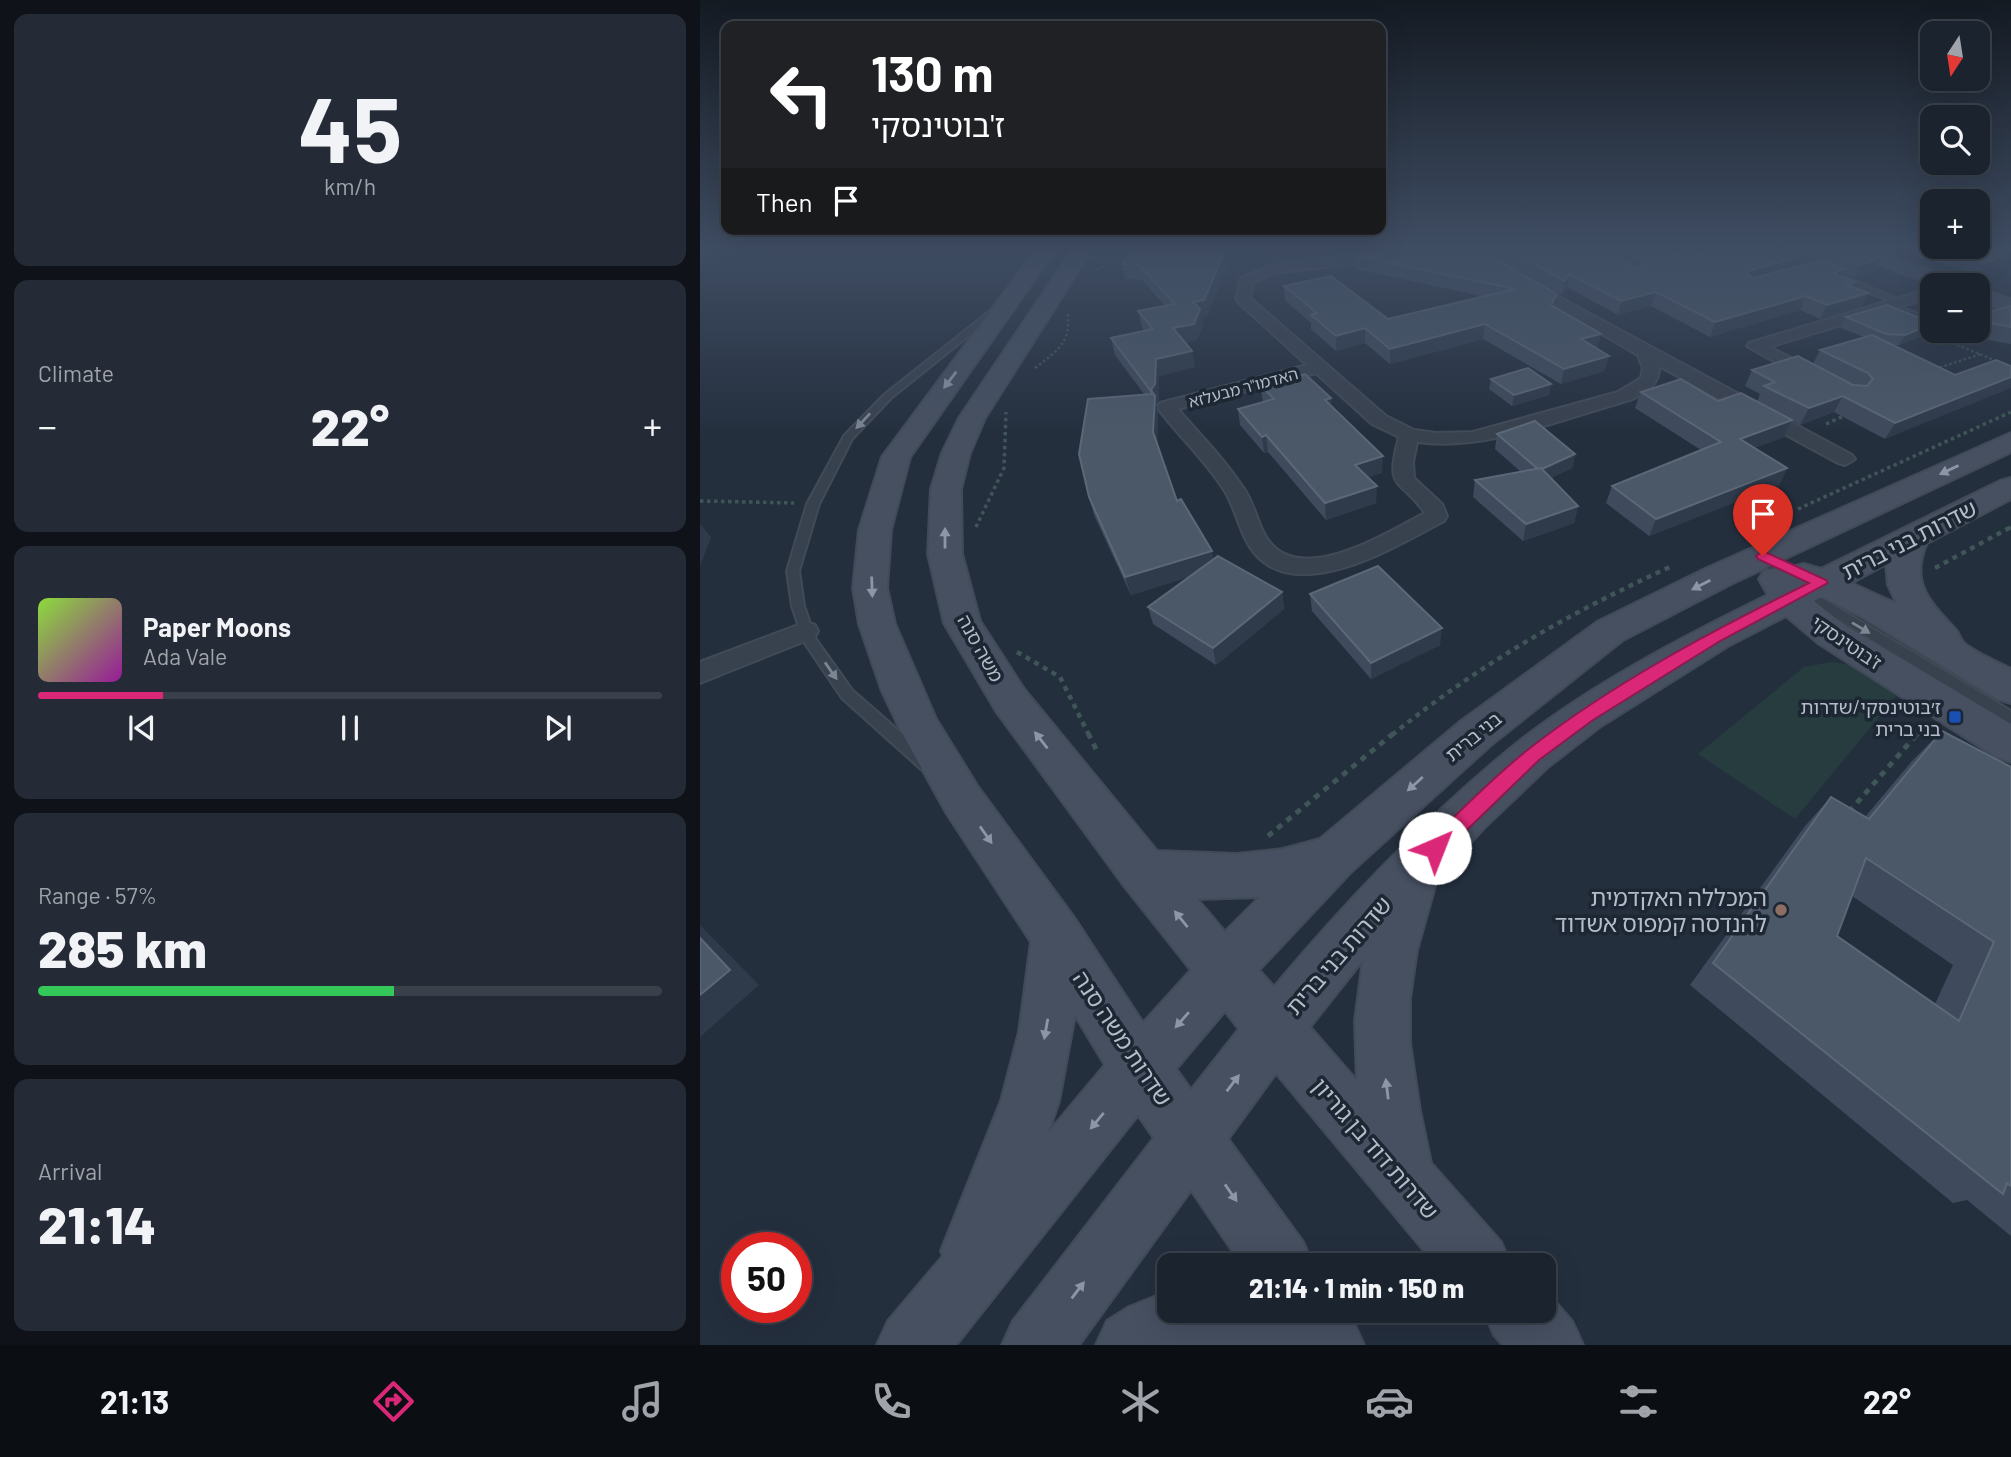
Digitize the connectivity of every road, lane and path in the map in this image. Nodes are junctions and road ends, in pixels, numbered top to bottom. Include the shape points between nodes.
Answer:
1 (998, 309) edge
2 (1003, 309) edge
3 (1052, 309) edge
4 (1066, 309) edge
5 (1254, 309) edge
6 (1570, 309) edge
7 (1875, 309) edge
8 (1953, 343) edge
9 (1645, 352) junction
10 (1980, 354) junction
11 (2001, 363) edge
12 (1319, 367) junction
13 (1032, 370) dead end
14 (1929, 371) edge
15 (1853, 395) joint
16 (1009, 403) dead end
17 (1409, 435) junction
18 (1804, 435) junction
19 (2011, 442) edge
20 (1845, 459) dead end
21 (2011, 487) edge
22 (700, 501) edge
23 (813, 504) junction
24 (2011, 527) edge
25 (972, 534) dead end
26 (1913, 537) junction
27 (1763, 556) junction
28 (1934, 573) dead end
29 (1804, 592) junction
30 (806, 631) junction
31 (1016, 651) dead end
32 (700, 673) edge
33 (2001, 682) edge
34 (1943, 704) junction
35 (2011, 718) edge
36 (2011, 745) edge
37 (1102, 762) dead end
38 (952, 787) junction
39 (1842, 821) edge
40 (1335, 856) junction
41 (1417, 866) junction
42 (1142, 871) junction
43 (1058, 937) junction
44 (1224, 972) junction
45 (1273, 1030) junction
46 (1140, 1068) junction
47 (1192, 1137) junction
48 (1404, 1180) junction
49 (1272, 1253) edge
50 (1468, 1253) edge
51 (958, 1287) junction
52 (1318, 1323) edge
53 (1529, 1323) edge
54 (912, 1345) edge
55 (1037, 1345) edge
56 (1131, 1345) edge
57 (1331, 1345) edge
58 (1548, 1345) edge

1 -> 23 lane via 864,418 848,438
2 -> 38 main road via 896,457 883,491 871,565 872,607 897,681
42 -> 3 main road, משה סנה via 1010,700 962,623 945,554 946,489 956,453 972,418
4 - 13 path via 1071,328 1067,341
5 - 12 street, האדמו"ר מבעלזא
6 - 9 street
7 - 15 street via 1755,346
8 - 10 path
9 - 17 street, האדמו"ר מבעלזא via 1652,374 1645,384 1624,396 1474,438
9 - 18 street
10 - 11 path
10 - 14 path
12 - 17 street, האדמו"ר מבעלזא via 1379,420
12 - 17 street, האדמו"ר מבעלזא via 1166,407 1234,489 1265,551 1284,565 1314,567 1347,560 1436,516 1435,509 1403,480 1400,466
15 - 18 path via 1846,415
16 - 25 path via 1004,468
18 - 20 street
19 -> 27 main road
21 - 26 main road, שדרות בני ברית
22 - 23 path
23 - 30 lane via 793,571
24 - 28 path via 1938,565
26 - 29 main road, שדרות בני ברית
26 - 33 main road via 1902,572 1926,621 1949,645
27 - 29 main road, ז'בוטינסקי
27 -> 40 main road, בני ברית via 1610,631 1476,733
29 - 33 main road, ז'בוטינסקי via 1875,608
29 - 34 main road, ז'בוטינסקי via 1830,634
29 -> 35 lane
29 - 41 main road, שדרות בני ברית via 1715,637 1587,715 1533,755
30 - 32 street
30 -> 38 lane via 847,694
31 - 37 path via 1060,677
34 - 36 main road, ז'בוטינסקי
34 - 39 path
38 -> 43 main road
40 - 42 main road via 1297,869 1231,879
40 - 44 main road, בני ברית
41 - 45 main road, שדרות בני ברית via 1345,942
48 -> 41 main road via 1388,1097 1382,998 1389,956
44 -> 42 main road, משה סנה
43 - 46 main road, שדרות משה סנה
43 -> 51 main road via 1046,1032 1030,1101
44 - 45 main road
44 -> 46 main road
47 -> 45 main road, שדרות בני ברית
45 - 48 main road, שדרות דוד בן גוריון
46 - 47 main road, שדרות משה סנה
46 -> 51 main road
47 -> 49 main road
55 -> 47 main road, שדרות בני ברית
48 - 50 main road, שדרות דוד בן גוריון
51 - 54 main road
52 - 57 main road
53 - 58 main road
56 - 57 main road via 1151,1330 1202,1318 1244,1320

